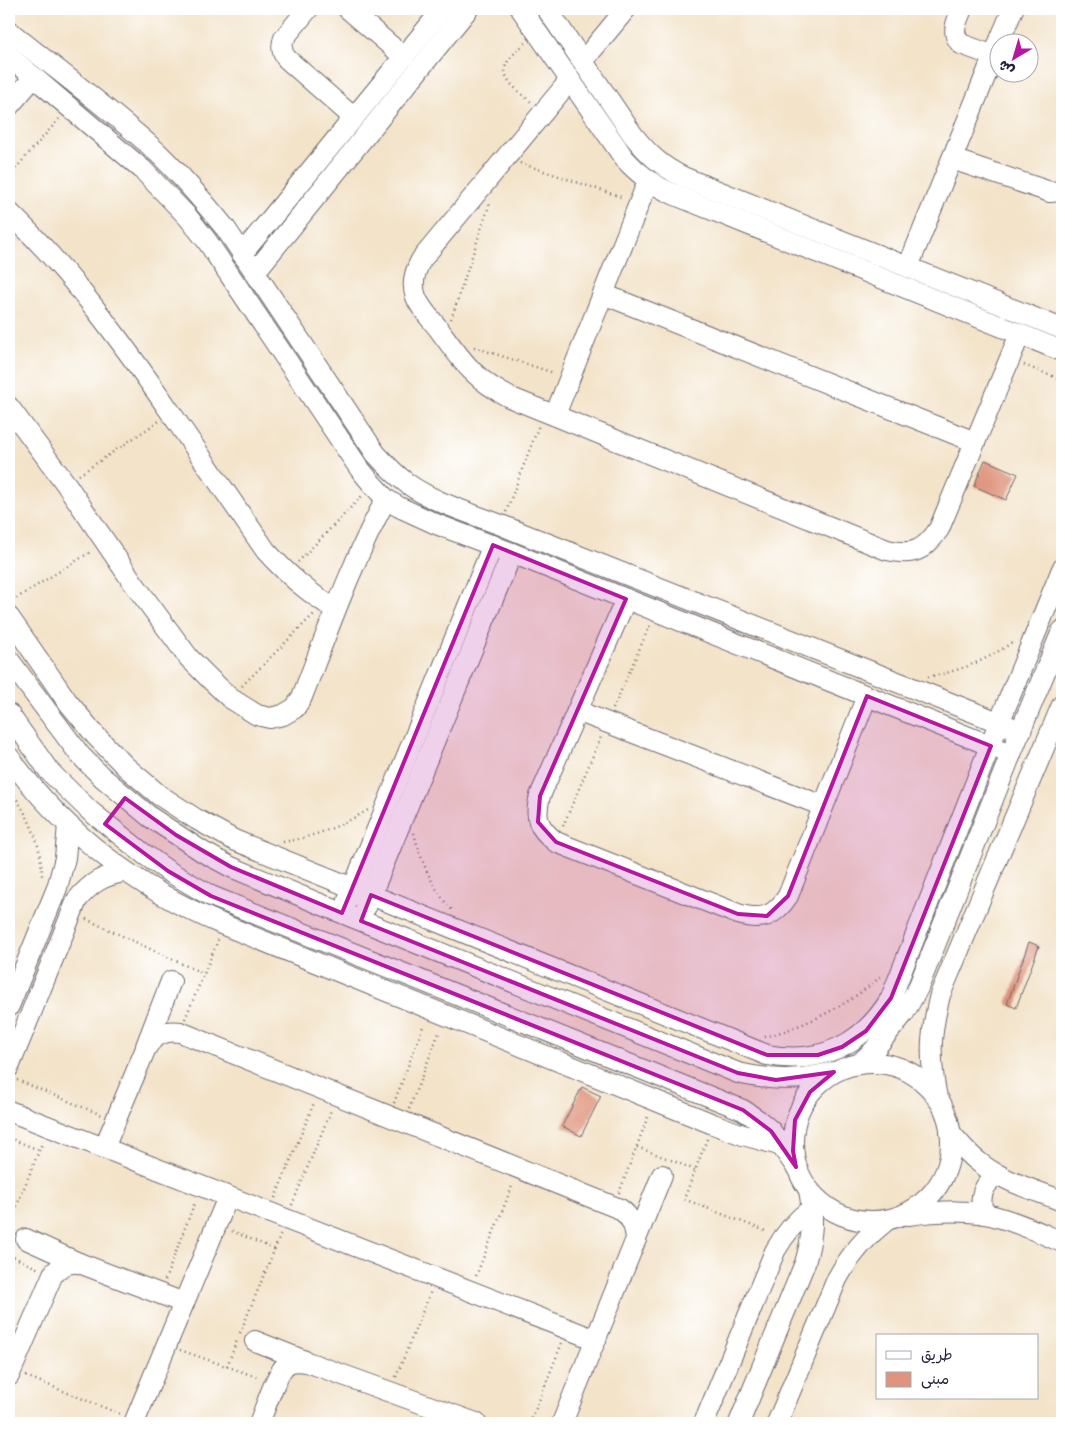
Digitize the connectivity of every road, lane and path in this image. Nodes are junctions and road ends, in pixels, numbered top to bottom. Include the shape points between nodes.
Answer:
1 (308, 9) edge
2 (348, 9) edge
3 (443, 9) edge
4 (468, 9) edge
5 (521, 9) edge
6 (547, 9) edge
7 (626, 9) edge
8 (962, 9) edge
9 (1013, 9) edge
10 (536, 30) junction
11 (9, 31) edge
12 (1004, 32) edge
13 (988, 47) edge
14 (9, 56) edge
15 (404, 57) junction
16 (583, 61) junction
17 (988, 70) edge
18 (34, 77) junction
19 (570, 80) junction
20 (9, 106) edge
21 (70, 107) junction
22 (543, 113) junction
23 (354, 118) junction
24 (506, 158) junction
25 (952, 159) junction
26 (9, 176) edge
27 (648, 182) junction
28 (1062, 191) edge
29 (493, 196) dead end
30 (746, 202) junction
31 (205, 203) junction
32 (640, 204) junction
33 (9, 212) edge
34 (187, 216) junction
35 (739, 221) junction
36 (242, 254) junction
37 (908, 267) junction
38 (255, 272) junction
39 (603, 294) junction
40 (1062, 329) edge
41 (1020, 334) junction
42 (445, 338) junction
43 (472, 346) dead end
44 (1062, 351) edge
45 (1010, 358) junction
46 (569, 378) junction
47 (1062, 380) edge
48 (9, 407) edge
49 (171, 413) junction
50 (549, 413) junction
51 (975, 442) junction
52 (66, 484) junction
53 (379, 492) junction
54 (501, 525) junction
55 (106, 542) junction
56 (493, 545) junction
57 (512, 553) junction
58 (579, 556) junction
59 (1062, 569) edge
60 (286, 574) junction
61 (571, 577) junction
62 (626, 599) junction
63 (330, 605) junction
64 (9, 614) edge
65 (1062, 631) edge
66 (1015, 640) dead end
67 (9, 660) edge
68 (920, 678) dead end
69 (867, 696) junction
70 (230, 698) junction
71 (1062, 705) edge
72 (577, 712) junction
73 (9, 714) edge
74 (999, 723) junction
75 (1021, 731) junction
76 (992, 746) junction
77 (1012, 754) junction
78 (9, 757) edge
79 (9, 787) edge
80 (125, 798) junction
81 (823, 806) junction
82 (372, 807) dead end
83 (105, 824) junction
84 (68, 825) junction
85 (412, 827) dead end
86 (281, 842) dead end
87 (124, 872) junction
88 (42, 880) dead end
89 (362, 891) junction
90 (71, 912) junction
91 (456, 915) dead end
92 (352, 917) junction
93 (224, 925) junction
94 (204, 974) junction
95 (884, 974) dead end
96 (171, 981) dead end
97 (9, 1006) edge
98 (438, 1012) junction
99 (180, 1032) junction
100 (737, 1043) junction
101 (146, 1048) junction
102 (859, 1064) junction
103 (9, 1067) edge
104 (834, 1072) junction
105 (9, 1076) edge
106 (320, 1088) junction
107 (937, 1098) junction
108 (655, 1100) junction
109 (9, 1111) edge
110 (397, 1119) junction
111 (116, 1120) junction
112 (713, 1124) junction
113 (49, 1127) junction
114 (950, 1132) junction
115 (9, 1138) edge
116 (783, 1146) junction
117 (104, 1148) junction
118 (39, 1150) junction
119 (796, 1167) junction
120 (520, 1168) junction
121 (662, 1175) dead end
122 (999, 1176) junction
123 (202, 1186) junction
124 (228, 1197) junction
125 (810, 1199) junction
126 (1062, 1202) edge
127 (614, 1206) junction
128 (269, 1213) junction
129 (984, 1214) junction
130 (894, 1218) junction
131 (9, 1225) edge
132 (217, 1225) junction
133 (782, 1238) junction
134 (26, 1239) dead end
135 (636, 1239) junction
136 (1062, 1242) edge
137 (274, 1249) dead end
138 (9, 1255) edge
139 (79, 1263) junction
140 (53, 1274) junction
141 (436, 1278) junction
142 (470, 1291) junction
143 (160, 1293) junction
144 (184, 1303) junction
145 (568, 1329) junction
146 (596, 1340) junction
147 (255, 1342) dead end
148 (167, 1345) junction
149 (307, 1362) junction
150 (10, 1373) edge
151 (275, 1384) junction
152 (390, 1392) junction
153 (135, 1422) edge
154 (259, 1423) edge
155 (476, 1423) edge
156 (530, 1423) edge
157 (562, 1423) edge
158 (704, 1423) edge
159 (739, 1423) edge
160 (777, 1423) edge

1 - 23 street via 284,38 283,54
2 - 15 street
3 - 15 street
4 - 38 street
5 - 10 street
6 - 16 street
7 - 16 street
8 - 13 street via 954,27 958,40 962,44
9 - 12 street
10 - 19 street
10 - 22 path via 508,61 504,72 509,82
11 - 31 street via 133,131
14 - 18 street
15 - 23 street
16 - 30 street via 633,135 655,160 683,177
17 - 25 street
18 - 20 street
18 - 21 street
19 - 22 street
19 - 27 street via 624,158
21 - 26 path
21 - 34 street via 142,168
22 - 24 street
23 - 36 street
24 - 32 path
24 - 42 street via 415,271 413,284 416,296
25 - 28 street via 1050,192
25 - 37 street
27 - 32 street
27 - 35 street
29 - 42 path
30 - 35 street
30 - 37 street
31 - 34 street
31 - 36 street
32 - 39 street
33 - 49 street via 87,298
34 - 53 street via 359,468
35 - 41 street
36 - 38 street
37 - 40 street
38 - 54 street via 376,454 390,470 425,494
39 - 46 street
39 - 51 street
41 - 44 street
41 - 45 street
42 - 50 street via 466,366 493,389
43 - 46 path
45 - 47 path
45 - 51 street
46 - 50 street
48 - 52 street
49 - 52 path
49 - 60 street via 266,551
50 - 51 street via 887,550 902,553 917,550 930,542 939,530
50 - 54 path
52 - 55 street
53 - 56 street via 416,516
53 - 60 path
53 - 63 street via 358,552
54 - 58 street
55 - 64 path
55 - 70 street via 190,658
56 - 57 street
56 - 89 street
57 - 61 street
57 - 89 street
58 - 61 street
58 - 74 street
59 - 74 street
60 - 63 street
61 - 62 street
62 - 69 street
62 - 72 street
63 - 70 path
63 - 70 street via 302,697 294,708 270,718 257,715
64 - 89 street via 67,702 95,736 160,795 234,840
65 - 75 street
66 - 68 path via 975,664
67 - 80 street via 80,755
69 - 76 street
69 - 81 street
71 - 107 street via 940,995 931,1046
72 - 81 street
72 - 81 street via 536,809 538,822 545,834 556,842 738,914 752,918 767,916 780,908 788,896
73 - 83 street via 49,771
74 - 75 street
74 - 76 street
75 - 77 street
76 - 77 street
76 - 100 street via 894,992 876,1021 842,1047 805,1058 767,1055
77 - 102 street via 918,988 904,1013
78 - 84 street
79 - 88 path via 33,829 40,854
80 - 83 street
80 - 92 street via 176,835 231,867
82 - 86 path via 324,832
83 - 116 street via 168,871 211,896 743,1110 758,1120
84 - 87 street
84 - 97 street via 65,858 57,888
85 - 91 path via 430,879
87 - 90 street via 97,880 76,900
87 - 93 street via 172,901
89 - 92 street
89 - 100 street
90 - 94 path
90 - 103 street
92 - 104 street via 738,1073 786,1080
93 - 94 path
93 - 98 street
94 - 99 path
95 - 100 path via 822,1015 781,1032
96 - 101 street
98 - 108 street
98 - 110 path
98 - 110 path
99 - 101 street via 160,1034
99 - 106 street
101 - 111 street
102 - 104 street
102 - 107 street via 894,1067 911,1074
104 - 119 street via 810,1092 795,1120 793,1151
105 - 111 path
106 - 110 street
106 - 128 path
107 - 114 street
108 - 112 street
108 - 127 path
109 - 113 street
110 - 120 street
111 - 117 street
112 - 116 street
112 - 133 path via 684,1199
113 - 117 street
113 - 118 path
114 - 122 street via 975,1159
114 - 130 street via 948,1162 936,1189 914,1209
115 - 118 path
116 - 119 street
117 - 123 street
118 - 131 path
119 - 125 street
120 - 127 street
120 - 142 path
121 - 135 street
122 - 126 street
122 - 129 street via 988,1182 982,1194
123 - 124 street
123 - 143 path
124 - 128 street
124 - 132 street
125 - 130 street via 858,1220
125 - 133 street via 801,1217
125 - 159 street via 812,1236 805,1263
127 - 135 street via 626,1213
128 - 141 street
129 - 130 street via 926,1212
129 - 136 street via 1003,1218
130 - 160 street via 872,1232 846,1262
132 - 137 path
132 - 144 street
133 - 158 street
134 - 139 street
135 - 146 street
138 - 140 path
139 - 140 street via 62,1266
139 - 143 street
140 - 150 street
141 - 142 street
141 - 152 path
142 - 145 street
143 - 144 street
144 - 148 street
145 - 146 street
145 - 156 path
146 - 157 street
147 - 149 street
148 - 151 path
148 - 153 street
149 - 151 street via 296,1361 286,1365
149 - 152 street
150 - 153 path
151 - 154 street
152 - 155 street

